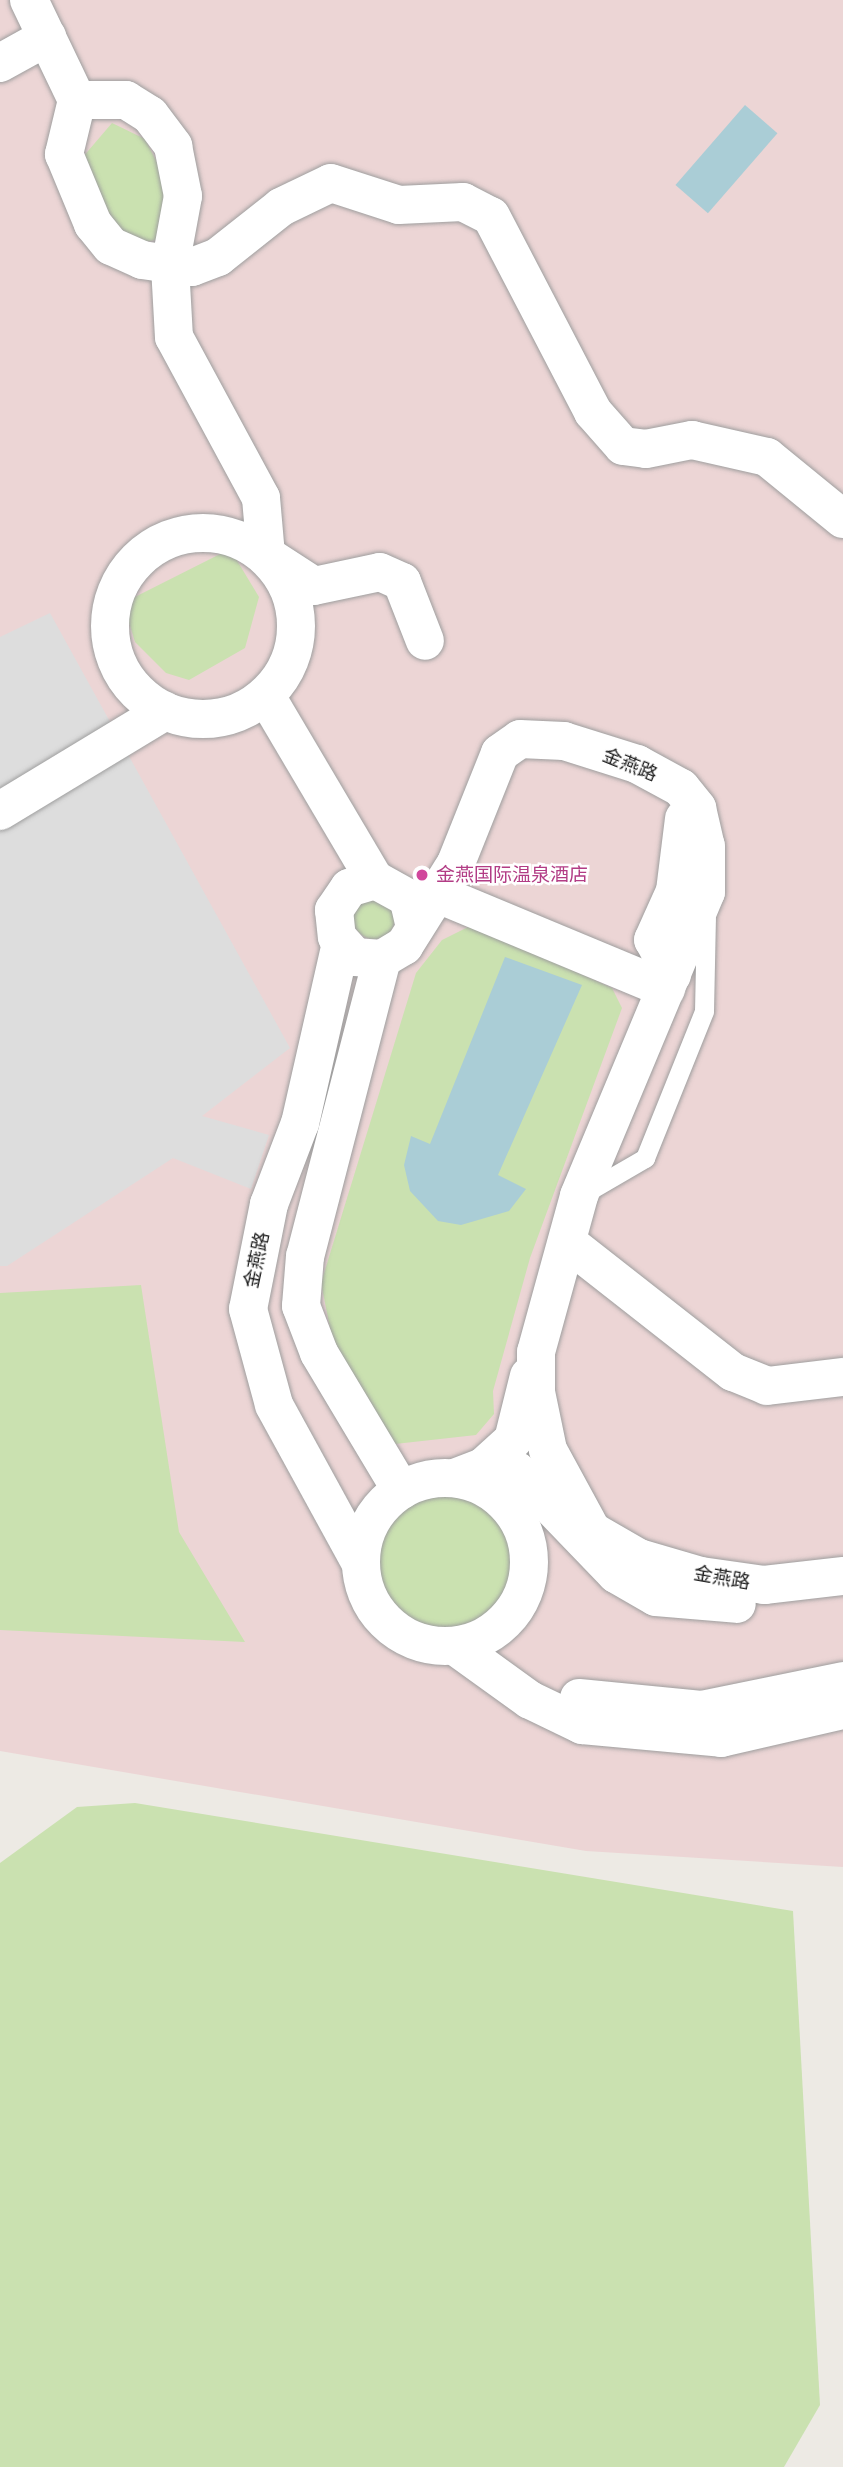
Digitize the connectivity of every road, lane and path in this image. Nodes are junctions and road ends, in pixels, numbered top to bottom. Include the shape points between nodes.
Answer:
1 (29, 0) edge
2 (47, 37) junction
3 (0, 64) edge
4 (77, 100) junction
5 (170, 266) junction
6 (843, 519) edge
7 (266, 555) junction
8 (425, 641) dead end
9 (257, 702) junction
10 (165, 711) junction
11 (0, 811) edge
12 (448, 878) junction
13 (370, 883) junction
14 (706, 892) junction
15 (414, 922) junction
16 (341, 943) junction
17 (383, 959) junction
18 (669, 982) junction
19 (579, 1196) junction
20 (567, 1242) junction
21 (536, 1352) junction
22 (843, 1377) edge
23 (469, 1473) junction
24 (401, 1490) junction
25 (360, 1562) junction
26 (843, 1576) edge
27 (843, 1597) edge
28 (472, 1640) junction
29 (843, 1681) edge
30 (843, 1710) edge

1 - 2 street
2 - 3 street
2 - 4 street
4 - 5 street via 64,154 93,224 111,246
4 - 5 street via 126,100 150,115 173,146 183,196
5 - 6 street via 192,267 218,257 281,207 331,183 399,205 463,202 491,216 593,412 623,446 646,449 692,440 768,457
5 - 7 street via 174,337 261,498
7 - 8 street via 314,586 380,572 402,582
7 - 9 street via 286,580 296,610 296,641 286,671
7 - 10 street via 239,538 207,532 175,536 146,551 124,575 111,604 109,636 119,667 138,694
9 - 10 street via 221,718
9 - 13 street
10 - 11 street
12 - 13 street, 金燕路
12 - 14 street, 金燕路 via 500,753 520,739 564,741 637,764 681,788 696,808 706,846
12 - 15 street
12 - 18 street
12 - 18 street, 金燕路 via 492,837 514,763 546,754 651,791 674,803 685,821 676,891 653,940
13 - 15 street via 408,898
13 - 16 street, 金燕路 via 334,910
14 - 18 street, 金燕路
14 - 19 lane via 704,1011 645,1158
15 - 17 street via 404,946
16 - 17 street via 355,957
16 - 25 street, 金燕路 via 300,1123 269,1204 248,1309 274,1405
17 - 24 street via 305,1255 301,1306 319,1353
18 - 19 street, 金燕路
19 - 20 street, 金燕路
20 - 21 street, 金燕路
20 - 22 street via 733,1372 768,1386
21 - 23 street, 金燕路 via 513,1440
21 - 26 street, 金燕路 via 536,1392 548,1450 592,1531 639,1558 701,1576 764,1585
23 - 24 street, 金燕路
23 - 27 street, 金燕路 via 517,1471 588,1549 656,1597 782,1605
23 - 28 street via 504,1501 529,1548 530,1576 521,1601
24 - 25 street via 379,1509
25 - 28 street, 金燕路 via 370,1598 400,1634
28 - 29 street, 金燕路 via 577,1698 651,1708 701,1710
28 - 30 street, 金燕路 via 530,1699 582,1725 721,1738

